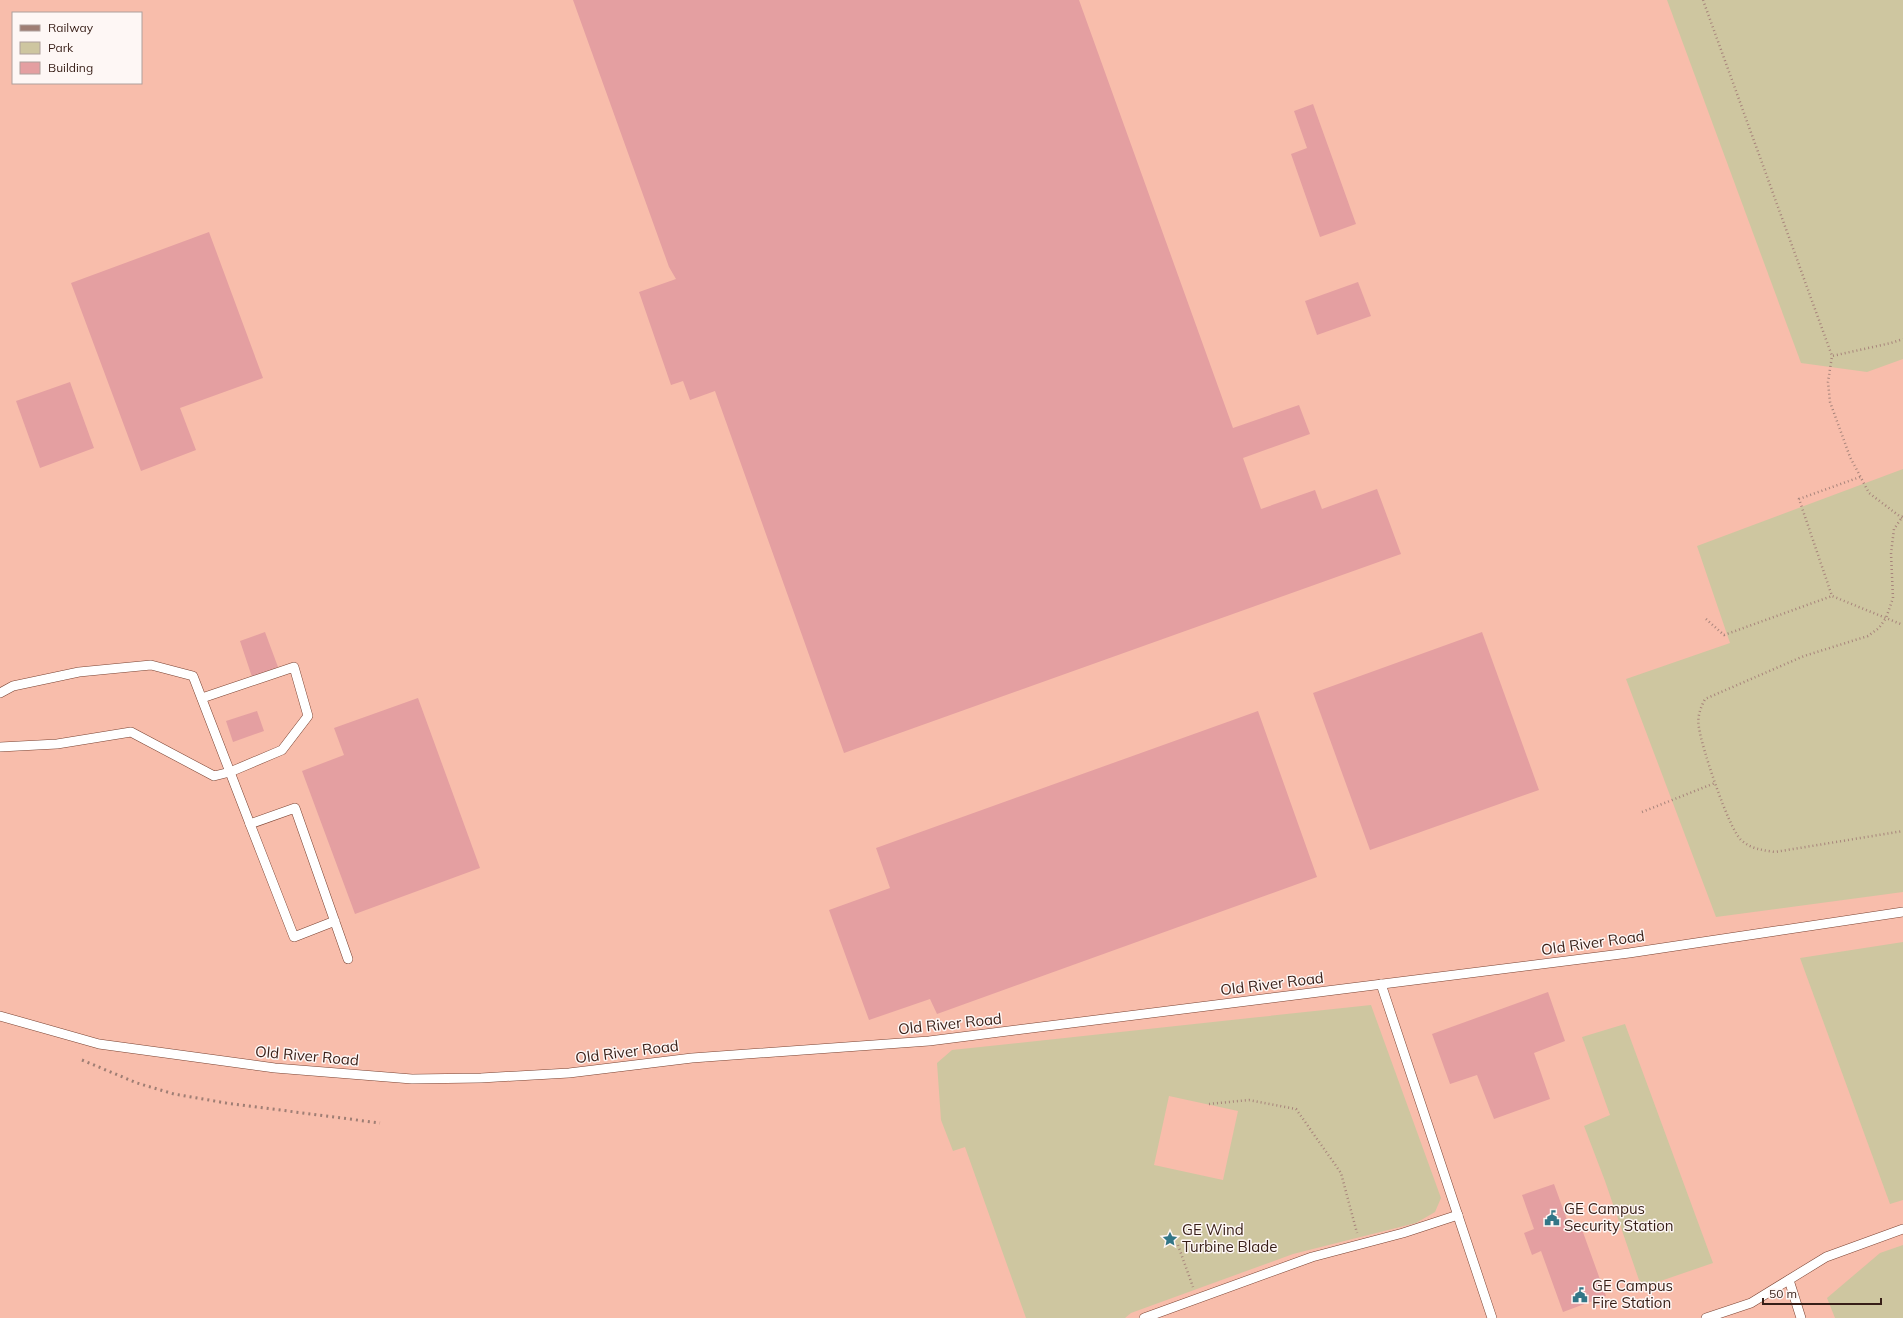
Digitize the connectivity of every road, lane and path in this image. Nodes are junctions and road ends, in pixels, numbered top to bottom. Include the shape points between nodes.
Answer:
1 (1703, 0) edge
2 (1903, 339) edge
3 (1832, 356) junction
4 (1860, 477) junction
5 (1902, 517) edge
6 (1832, 596) junction
7 (1886, 618) junction
8 (1706, 619) dead end
9 (1903, 625) edge
10 (0, 693) edge
11 (202, 698) junction
12 (0, 746) edge
13 (230, 772) junction
14 (1715, 783) junction
15 (1642, 812) dead end
16 (250, 824) junction
17 (1903, 831) edge
18 (1903, 912) edge
19 (335, 921) junction
20 (348, 959) dead end
21 (1381, 984) junction
22 (0, 1016) edge
23 (1209, 1104) dead end
24 (1458, 1215) junction
25 (1903, 1229) edge
26 (1360, 1243) junction
27 (1178, 1245) dead end
28 (1789, 1280) junction
29 (1197, 1299) junction
30 (1144, 1318) edge
31 (1492, 1318) edge
32 (1706, 1318) edge
33 (1801, 1318) edge

1 - 3 path
2 - 3 path
3 - 4 path via 1828,382 1830,402
4 - 5 path via 1869,493
4 - 6 path via 1799,499
5 - 7 path via 1894,529 1891,553 1893,598
6 - 7 path
6 - 8 path via 1724,635
7 - 9 path
7 - 14 path via 1879,628 1868,636 1804,656 1705,699 1699,710 1699,728
10 - 11 lane via 13,686 79,672 151,665 193,676
11 - 13 lane
11 - 13 lane via 294,667 308,716 282,750
12 - 13 lane via 57,744 131,732 214,776
13 - 16 lane
14 - 15 path
14 - 17 path via 1740,839 1754,849 1774,852
16 - 19 lane via 294,937
16 - 19 lane via 295,808
18 - 21 lane, Old River Road via 1629,952
19 - 20 lane
21 - 22 lane, Old River Road via 929,1042 692,1058 569,1073 481,1078 412,1079 275,1068 99,1044
21 - 24 lane
23 - 26 path via 1249,1100 1296,1109 1341,1172
24 - 26 lane via 1403,1233
24 - 31 lane
25 - 28 lane via 1826,1257
26 - 29 lane via 1312,1257
27 - 29 path
28 - 32 lane via 1751,1303
28 - 33 lane
29 - 30 lane

